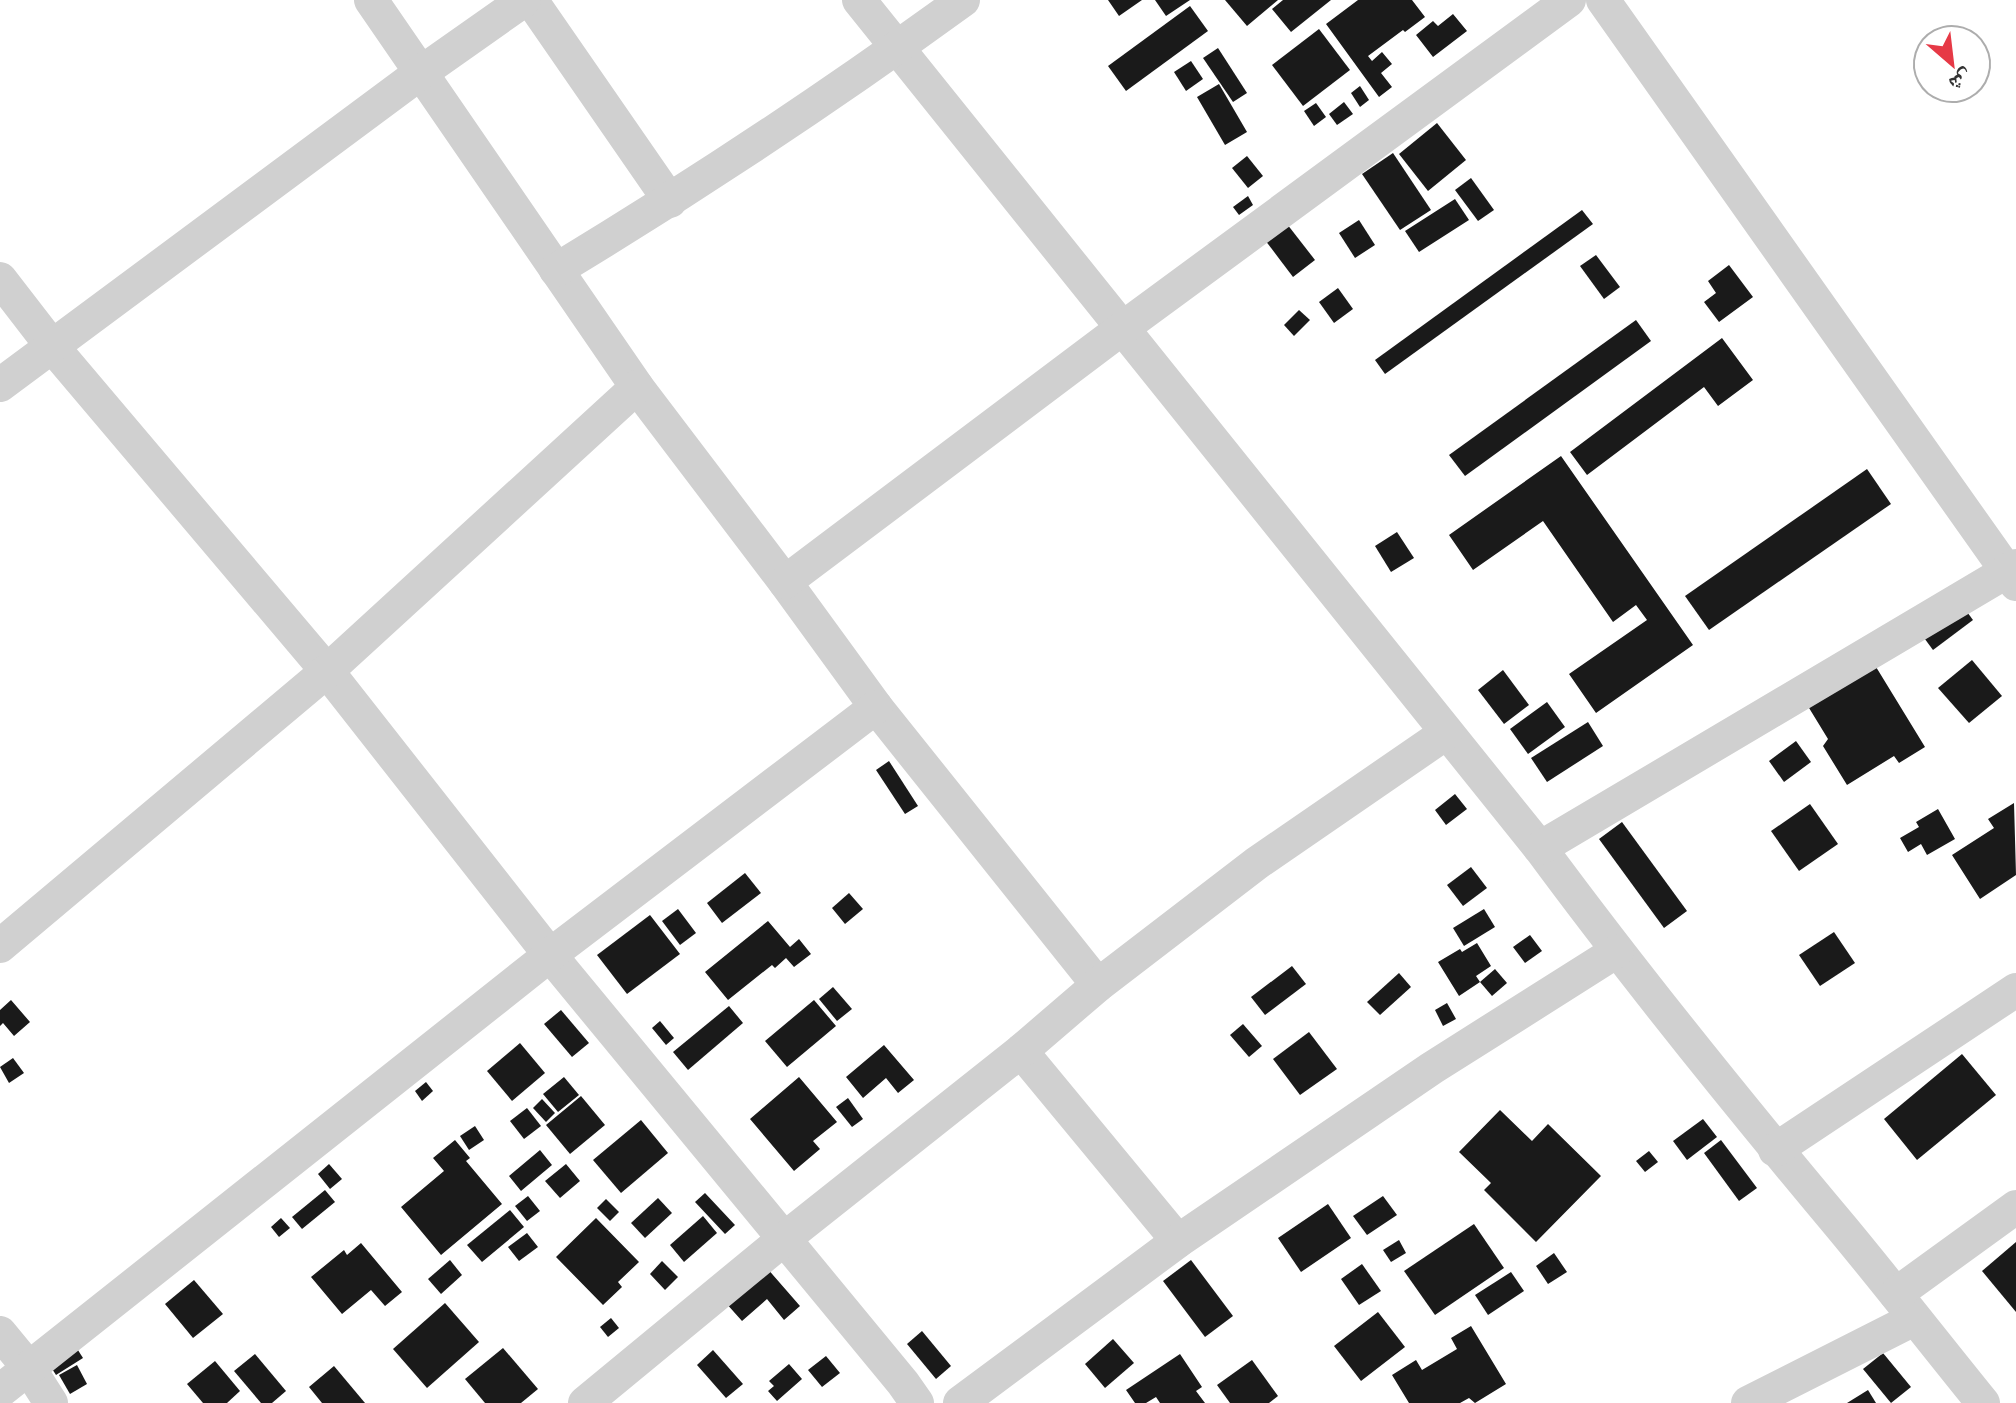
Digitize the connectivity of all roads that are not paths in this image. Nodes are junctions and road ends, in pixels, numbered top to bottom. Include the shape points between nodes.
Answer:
1 (371, 0) edge
2 (524, 0) edge
3 (531, 0) edge
4 (859, 0) edge
5 (963, 0) edge
6 (1569, 0) edge
7 (1603, 0) edge
8 (898, 47) junction
9 (419, 74) junction
10 (670, 201) junction
11 (556, 270) junction
12 (0, 279) edge
13 (1124, 327) junction
14 (51, 345) junction
15 (0, 385) edge
16 (637, 387) junction
17 (2013, 574) edge
18 (785, 582) junction
19 (327, 671) junction
20 (876, 707) junction
21 (1446, 733) junction
22 (1540, 848) junction
23 (0, 946) edge
24 (1617, 951) junction
25 (550, 955) junction
26 (1098, 985) junction
27 (2016, 990) edge
28 (1021, 1051) junction
29 (1775, 1150) junction
30 (2016, 1207) edge
31 (784, 1239) junction
32 (1178, 1241) junction
33 (1905, 1307) junction
34 (0, 1333) edge
35 (28, 1367) junction
36 (0, 1391) edge
37 (900, 1396) edge
38 (51, 1403) edge
39 (585, 1403) edge
40 (960, 1403) edge
41 (1748, 1403) edge
42 (1983, 1403) edge

1 - 9 street
2 - 9 street
3 - 10 street
4 - 8 street
5 - 8 street
6 - 13 street
7 - 17 street
8 - 10 street
8 - 13 street
9 - 11 street
9 - 14 street
10 - 11 street
11 - 16 street
12 - 14 street
13 - 18 street
13 - 21 street
14 - 15 street
14 - 19 street
16 - 18 street
16 - 19 street
17 - 22 street
18 - 20 street
19 - 23 street
19 - 25 street
20 - 25 street
20 - 26 street
21 - 22 street
21 - 26 street via 1257,863
22 - 24 street
24 - 29 street
24 - 32 street via 1432,1068
25 - 31 street
25 - 35 street
26 - 28 street
27 - 29 street
28 - 31 street
28 - 32 street
29 - 33 street
30 - 33 street
31 - 37 street
31 - 39 street
32 - 40 street
33 - 41 street
33 - 42 street
34 - 35 street
35 - 36 street
35 - 38 street

